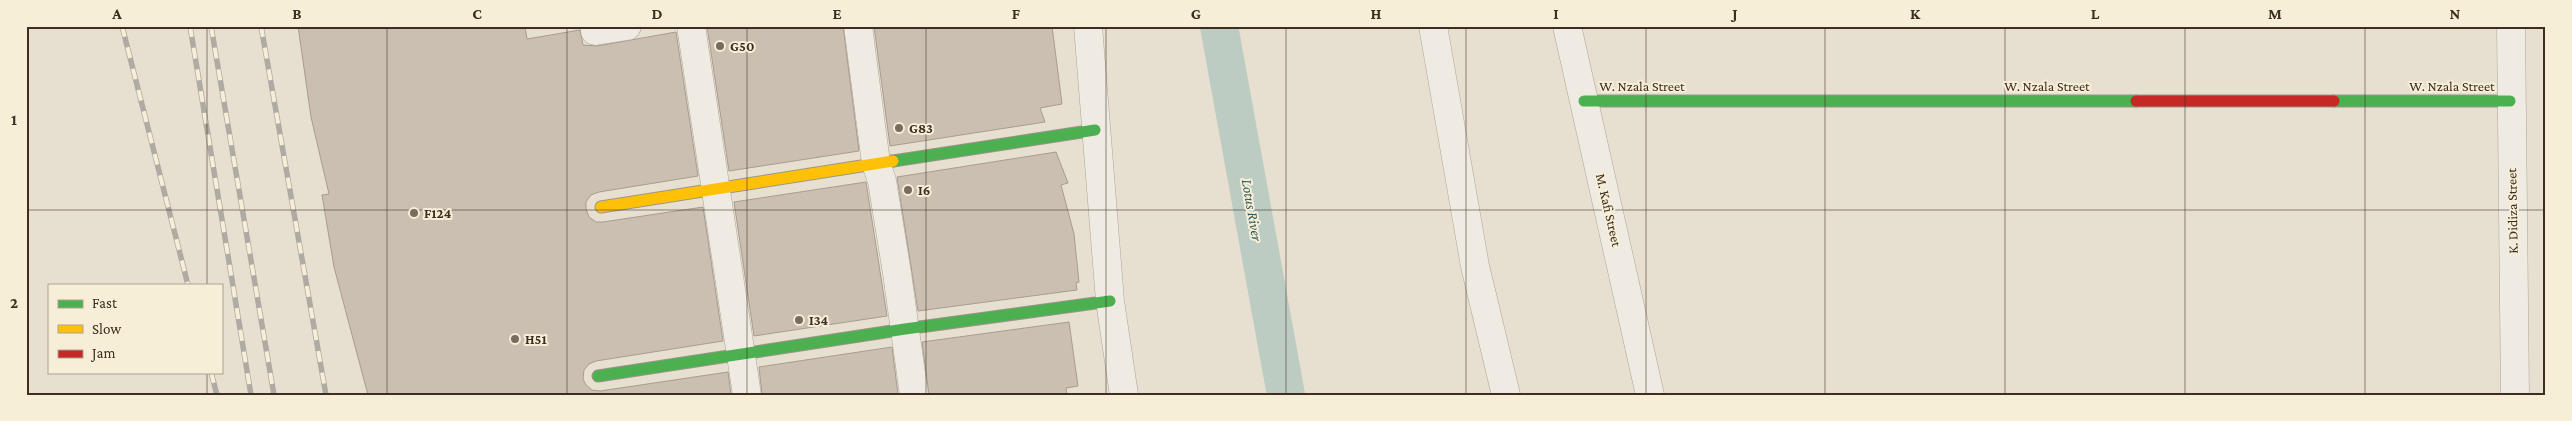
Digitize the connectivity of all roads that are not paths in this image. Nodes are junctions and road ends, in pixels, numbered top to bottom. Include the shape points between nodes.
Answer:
1 (628, 26) edge
2 (691, 26) edge
3 (858, 26) edge
4 (1088, 26) edge
5 (1433, 26) edge
6 (1567, 26) edge
7 (2511, 26) edge
8 (595, 31) dead end
9 (1584, 101) junction
10 (2510, 102) junction
11 (1095, 130) junction
12 (876, 163) junction
13 (716, 188) junction
14 (600, 207) dead end
15 (1110, 301) junction
16 (905, 329) junction
17 (742, 354) junction
18 (598, 376) dead end
19 (747, 395) edge
20 (914, 395) edge
21 (1124, 395) edge
22 (1506, 395) edge
23 (1650, 395) edge
24 (2515, 395) edge

1 - 8 street
2 - 13 street
3 - 12 street
4 - 11 street
5 - 22 street via 1475,266
6 - 9 street, M. Kafi Street
7 - 10 street, K. Didiza Street
9 - 10 street, W. Nzala Street
9 - 23 street, M. Kafi Street
10 - 24 street, K. Didiza Street
11 - 12 street
11 - 15 street
12 - 13 street
12 - 16 street
13 - 14 street
13 - 17 street
15 - 16 street
15 - 21 street
16 - 17 street
16 - 20 street
17 - 18 street
17 - 19 street

